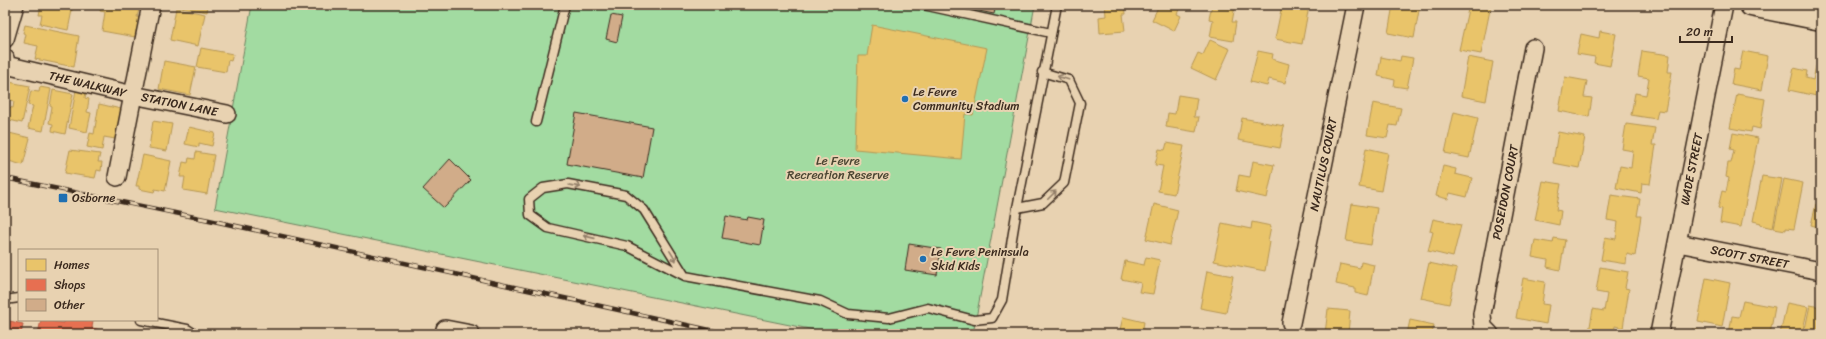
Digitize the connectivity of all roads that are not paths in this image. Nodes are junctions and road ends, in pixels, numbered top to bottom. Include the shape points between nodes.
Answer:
1 (15, 5) edge
2 (151, 5) edge
3 (565, 5) edge
4 (923, 5) edge
5 (1057, 5) edge
6 (1356, 5) edge
7 (1724, 5) edge
8 (1751, 5) edge
9 (1821, 19) edge
10 (1051, 33) junction
11 (5, 39) edge
12 (1533, 48) dead end
13 (5, 63) edge
14 (1042, 72) junction
15 (133, 95) junction
16 (226, 114) dead end
17 (536, 122) dead end
18 (117, 176) dead end
19 (1017, 208) junction
20 (1678, 243) junction
21 (1821, 271) edge
22 (686, 276) junction
23 (18, 298) edge
24 (5, 300) edge
25 (146, 321) edge
26 (1291, 323) dead end
27 (445, 329) dead end
28 (194, 334) edge
29 (471, 334) edge
30 (1490, 334) edge
31 (1659, 334) edge

1 - 11 street
2 - 15 street, THE WALKWAY
3 - 17 lane
4 - 10 lane
5 - 10 lane
6 - 26 street, NAUTILUS COURT
7 - 20 street, WADE STREET
8 - 9 highway
10 - 14 lane
12 - 30 street, POSEIDON COURT via 1482,314 1483,327
13 - 15 street, THE WALKWAY
14 - 19 lane
19 -> 14 lane via 1043,203 1064,183 1080,103 1069,80
15 - 16 street, STATION LANE
15 - 18 street
19 - 22 lane via 1002,300 992,318 974,320 928,308 889,318 848,314 820,301
20 - 21 street, SCOTT STREET
20 - 31 street, WADE STREET
22 -> 22 lane via 627,246 548,228 530,216 529,199 543,188 568,184 626,195 644,210
23 - 24 lane
25 - 28 lane via 187,329
27 - 29 street

